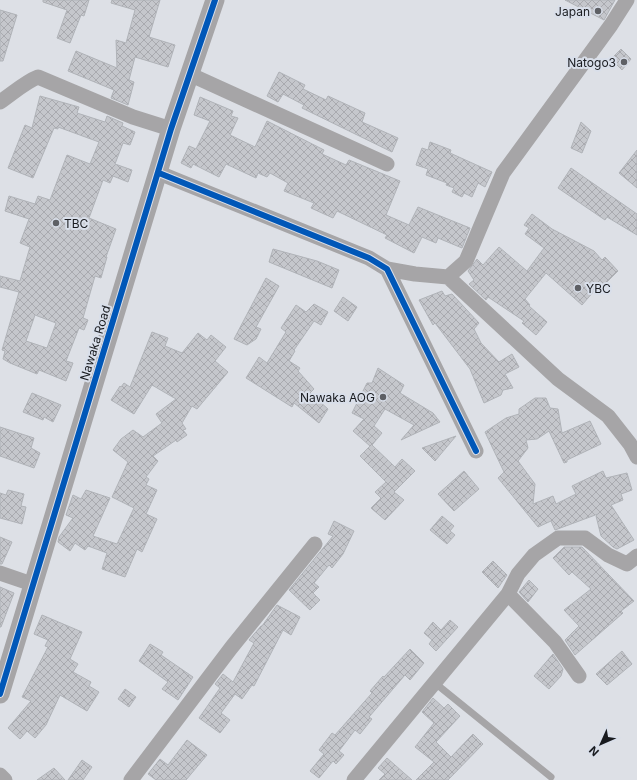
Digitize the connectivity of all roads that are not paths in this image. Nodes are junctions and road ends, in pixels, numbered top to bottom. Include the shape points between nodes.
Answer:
1 (215, 0) edge
2 (627, 0) edge
3 (189, 74) junction
4 (0, 102) edge
5 (171, 128) junction
6 (388, 164) dead end
7 (159, 173) junction
8 (387, 269) junction
9 (448, 277) junction
10 (476, 452) dead end
11 (637, 457) edge
12 (315, 544) dead end
13 (637, 556) edge
14 (0, 573) edge
15 (32, 584) junction
16 (508, 594) junction
17 (579, 676) dead end
18 (435, 683) junction
19 (0, 694) edge
20 (0, 775) edge
21 (551, 776) dead end
22 (5, 780) edge
23 (131, 780) edge
24 (354, 780) edge

1 - 3 street, Nawaka Road
2 - 9 street via 503,173 466,261
3 - 5 street, Nawaka Road
3 - 6 street
4 - 5 street via 29,80 38,77 133,117
5 - 7 street, Nawaka Road
7 - 8 street via 369,258
7 - 15 street, Nawaka Road
8 - 9 street
8 - 10 street
9 - 11 street via 558,379 608,416
12 - 23 street via 231,648
13 - 16 street via 627,564 608,555 585,538 558,538 534,555 518,574
14 - 15 street
15 - 19 street, Nawaka Road
16 - 17 street via 555,642
16 - 18 street
18 - 21 lane
18 - 24 street
20 - 22 street

